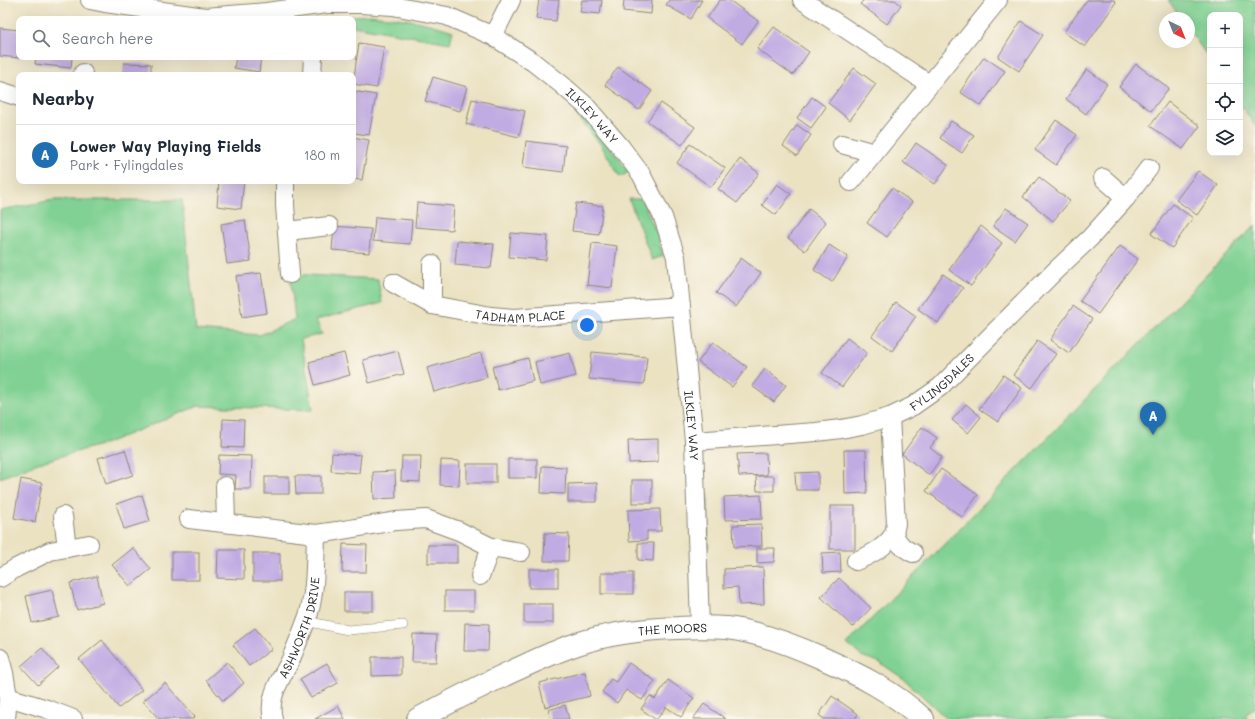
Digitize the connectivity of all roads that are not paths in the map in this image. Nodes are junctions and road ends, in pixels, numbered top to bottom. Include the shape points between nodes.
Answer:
1 (511, 0) edge
2 (802, 0) edge
3 (996, 0) edge
4 (100, 1) edge
5 (313, 12) edge
6 (493, 36) junction
7 (313, 60) edge
8 (312, 72) edge
9 (930, 84) junction
10 (0, 91) edge
11 (16, 96) edge
12 (842, 144) dead end
13 (874, 153) junction
14 (1149, 168) dead end
15 (1103, 178) dead end
16 (851, 182) dead end
17 (285, 184) edge
18 (1126, 198) junction
19 (330, 226) dead end
20 (288, 231) junction
21 (432, 264) dead end
22 (290, 274) dead end
23 (393, 283) dead end
24 (432, 305) junction
25 (681, 306) junction
26 (890, 417) junction
27 (694, 441) junction
28 (225, 486) dead end
29 (63, 516) dead end
30 (189, 519) dead end
31 (226, 523) junction
32 (316, 534) junction
33 (894, 534) junction
34 (89, 544) dead end
35 (491, 547) junction
36 (68, 548) junction
37 (521, 552) dead end
38 (913, 553) dead end
39 (856, 561) dead end
40 (480, 576) dead end
41 (0, 578) edge
42 (306, 621) junction
43 (403, 625) dead end
44 (700, 627) junction
45 (0, 658) edge
46 (8, 697) junction
47 (913, 716) edge
48 (6, 719) edge
49 (73, 719) edge
50 (273, 719) edge
51 (418, 719) edge

1 - 6 street
2 - 9 street
3 - 9 street
4 - 5 street, ILKLEY WAY via 205,16
5 - 6 street, ILKLEY WAY via 361,4 394,6 447,16
6 - 25 street, ILKLEY WAY via 533,62 585,105 640,174 669,233 676,258
7 - 8 street
9 - 13 street
10 - 11 street
12 - 13 street
13 - 16 street
14 - 18 street, FYLINGDALES
15 - 18 street
17 - 20 street via 284,205
18 - 26 street, FYLINGDALES via 1090,238 940,387 913,406
19 - 20 street
20 - 22 street
21 - 24 street
23 - 24 street, TADHAM PLACE
24 - 25 street, TADHAM PLACE via 514,318
25 - 27 street, ILKLEY WAY
26 - 27 street, FYLINGDALES via 862,425 822,431
26 - 33 street via 896,524
27 - 44 street, ILKLEY WAY
28 - 31 street
29 - 36 street
30 - 31 street
31 - 32 street
32 - 35 street via 396,521 426,519 459,531
32 - 42 street, ASHWORTH DRIVE via 314,587
33 - 38 street via 897,542
33 - 39 street via 868,557
34 - 36 street
35 - 37 street
35 - 40 street
36 - 41 street via 50,552
42 - 43 lane via 348,630
42 - 50 street, ASHWORTH DRIVE via 277,684 273,698
44 - 47 street, THE MOORS via 728,628 772,638 813,654 855,672 885,690
44 - 51 street, THE MOORS via 642,630 577,644 504,675
45 - 46 street
46 - 48 street
46 - 49 street

